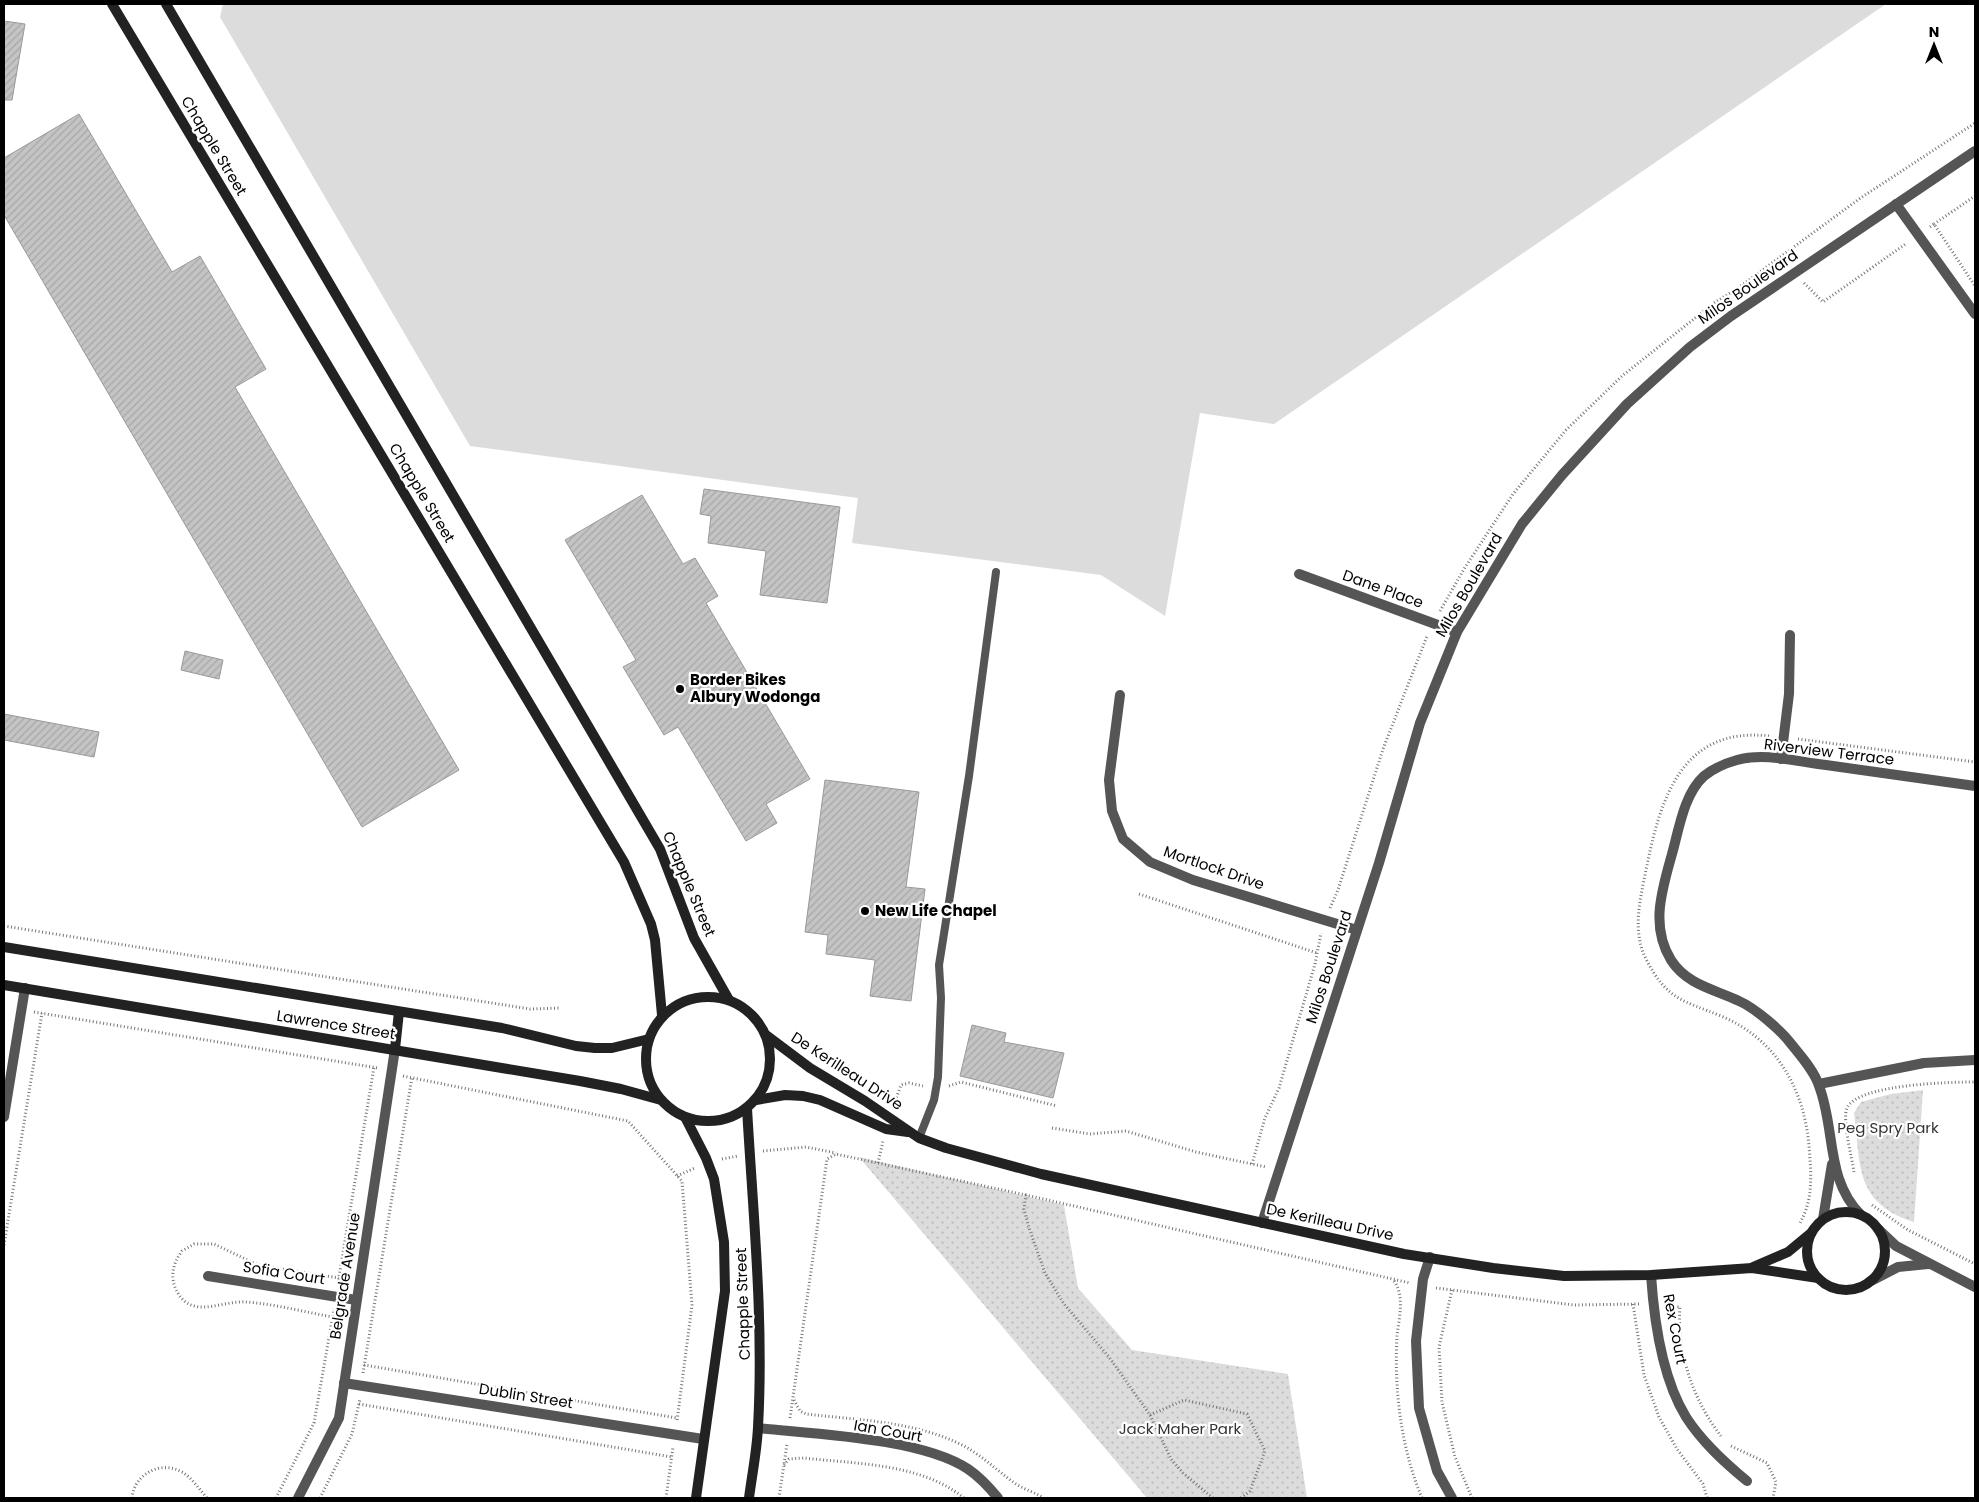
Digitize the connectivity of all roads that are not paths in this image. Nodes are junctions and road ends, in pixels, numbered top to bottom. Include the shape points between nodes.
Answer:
1 (166, 4) edge
2 (116, 5) edge
3 (1975, 151) edge
4 (1896, 204) junction
5 (1975, 314) edge
6 (996, 572) dead end
7 (1299, 574) dead end
8 (1456, 632) junction
9 (1790, 635) dead end
10 (1120, 695) dead end
11 (1781, 759) junction
12 (1975, 786) edge
13 (1357, 930) junction
14 (4, 947) edge
15 (4, 985) edge
16 (25, 988) junction
17 (729, 1000) junction
18 (399, 1012) junction
19 (662, 1015) junction
20 (766, 1035) junction
21 (649, 1039) junction
22 (394, 1050) junction
23 (1975, 1060) edge
24 (1819, 1084) junction
25 (661, 1100) junction
26 (756, 1100) junction
27 (747, 1108) junction
28 (4, 1117) edge
29 (685, 1117) junction
30 (915, 1135) junction
31 (1833, 1161) junction
32 (1861, 1215) junction
33 (1823, 1219) junction
34 (1262, 1223) junction
35 (1878, 1229) junction
36 (1811, 1233) junction
37 (1430, 1257) junction
38 (1928, 1264) junction
39 (1752, 1268) junction
40 (1651, 1275) junction
41 (208, 1276) dead end
42 (1818, 1278) junction
43 (1870, 1282) junction
44 (1975, 1287) edge
45 (356, 1300) junction
46 (344, 1383) junction
47 (758, 1428) junction
48 (703, 1438) junction
49 (1747, 1481) dead end
50 (298, 1498) edge
51 (696, 1498) edge
52 (749, 1498) edge
53 (998, 1498) edge
54 (1452, 1498) edge

1 - 17 street, Chapple Street via 660,848 694,938
2 - 19 street, Chapple Street via 624,862 653,932
3 - 4 street, Milos Boulevard
4 - 5 street
4 - 8 street, Milos Boulevard via 1731,316 1690,347 1620,412 1522,524
6 - 30 lane via 969,776 939,965 938,1077 934,1100
7 - 8 street, Dane Place
8 - 13 street, Milos Boulevard via 1420,723
9 - 11 street via 1789,694
10 - 13 street, Mortlock Drive via 1109,780 1112,811 1123,839 1150,862 1193,880
11 - 12 street, Riverview Terrace
11 - 24 street, Riverview Terrace via 1738,759 1712,771 1698,783 1682,817 1662,889 1660,926 1664,948 1686,978 1756,1011 1791,1043
13 - 34 street, Milos Boulevard
14 - 18 street, Lawrence Street
15 - 16 street, Lawrence Street
16 - 22 street, Lawrence Street
16 - 28 street
17 - 19 street via 709,997 689,1000
17 - 20 street via 757,1020
18 - 21 street, Lawrence Street via 502,1028 576,1046 612,1048
18 - 22 street
19 - 21 street
20 - 26 street via 770,1048 769,1074
20 - 30 street, De Kerilleau Drive via 810,1068
21 - 25 street via 647,1071
22 - 25 street, Lawrence Street via 621,1089
22 - 45 street, Belgrade Avenue
23 - 24 street via 1924,1063
24 - 31 street, Riverview Terrace
25 - 29 street
26 - 27 street
26 - 30 street, De Kerilleau Drive via 785,1095 803,1096 886,1128
27 - 29 street via 717,1121
27 - 47 street, Chapple Street via 752,1210 759,1269
29 - 48 street, Chapple Street via 714,1180 724,1242 725,1292
30 - 34 street, De Kerilleau Drive via 946,1148 1041,1174
31 - 32 street, Riverview Terrace via 1843,1192
31 - 33 street, Riverview Terrace
32 - 33 street via 1848,1212
32 - 35 street
33 - 36 street
34 - 37 street, De Kerilleau Drive
35 - 38 street via 1896,1246
35 - 43 street via 1883,1240 1883,1263
36 - 39 street, De Kerilleau Drive via 1788,1252
36 - 42 street via 1807,1257
37 - 40 street, De Kerilleau Drive via 1564,1276
37 - 54 street via 1416,1341 1419,1408 1437,1470
38 - 43 street via 1898,1267
38 - 44 street
39 - 40 street, De Kerilleau Drive
39 - 42 street, De Kerilleau Drive
40 - 49 street, Rex Court via 1663,1362 1686,1416 1716,1454
41 - 45 street, Sofia Court
42 - 43 street via 1827,1285 1843,1289
45 - 46 street, Belgrade Avenue
46 - 48 street, Dublin Street
46 - 50 street, Belgrade Avenue via 338,1418
47 - 52 street, Chapple Street
47 - 53 street, Ian Court via 909,1447 967,1468
48 - 51 street, Chapple Street

